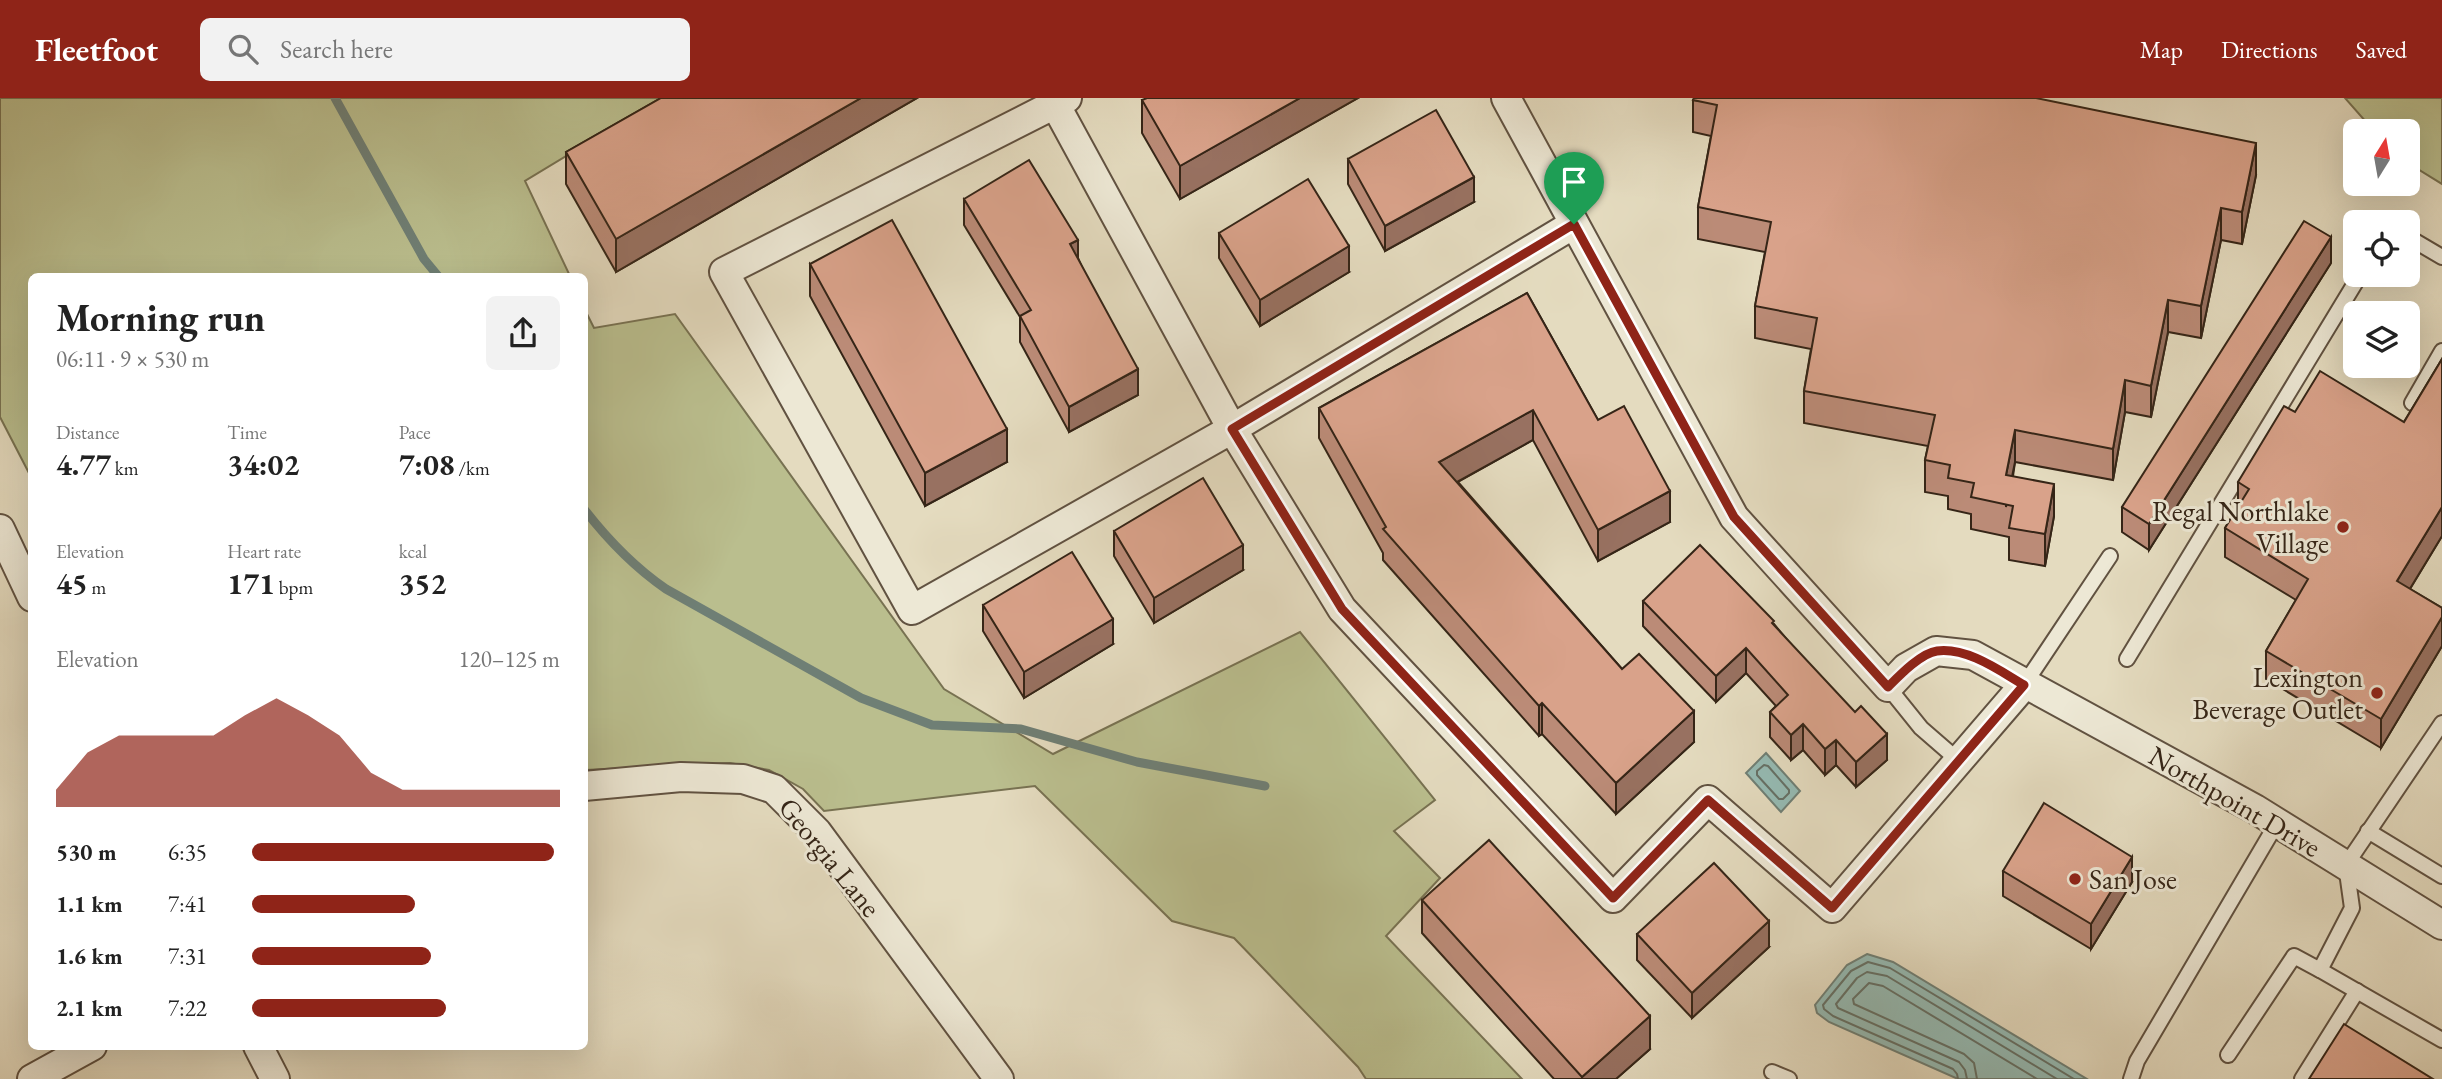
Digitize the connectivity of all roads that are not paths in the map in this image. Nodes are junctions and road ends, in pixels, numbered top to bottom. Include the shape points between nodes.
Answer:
1 (1506, 98) edge
2 (1061, 101) edge
3 (1574, 224) junction
4 (2420, 244) edge
5 (2442, 257) edge
6 (2353, 287) edge
7 (2442, 351) edge
8 (2412, 403) edge
9 (1232, 429) junction
10 (0, 529) edge
11 (2110, 556) dead end
12 (28, 588) edge
13 (2127, 659) dead end
14 (2024, 685) junction
15 (1888, 687) junction
16 (2442, 723) edge
17 (1959, 761) junction
18 (588, 786) edge
19 (2277, 823) junction
20 (2368, 831) junction
21 (2347, 865) junction
22 (2442, 876) edge
23 (2442, 925) edge
24 (2320, 970) junction
25 (2357, 991) junction
26 (2442, 1041) edge
27 (85, 1050) edge
28 (260, 1050) edge
29 (2228, 1055) dead end
30 (1772, 1072) dead end
31 (32, 1079) edge
32 (275, 1079) edge
33 (999, 1079) edge
34 (1789, 1079) edge
35 (2131, 1079) edge
36 (2302, 1079) edge

1 - 3 street
2 - 9 street
2 - 9 street via 724,272 912,610
3 - 9 street
3 - 15 street via 1734,517
4 - 5 lane
6 - 13 lane
7 - 8 lane
9 - 17 street via 1342,609 1613,898 1708,800 1832,908
10 - 12 street
11 - 14 lane
14 - 15 street, Northpoint Drive via 1973,655 1936,651 1906,668
14 - 17 street
14 - 19 street, Northpoint Drive
15 - 17 lane via 1921,728
16 - 20 lane
18 - 33 street, Georgia Lane via 681,777 743,779 774,789 817,832
19 - 21 street, Northpoint Drive
19 - 35 lane via 2137,1061
20 - 21 lane
20 - 22 lane
21 - 23 street, Northpoint Drive
21 - 24 lane via 2352,908
24 - 25 lane
24 - 29 lane via 2294,956
25 - 26 lane
25 - 36 lane
27 - 31 street
28 - 32 street
30 - 34 lane

